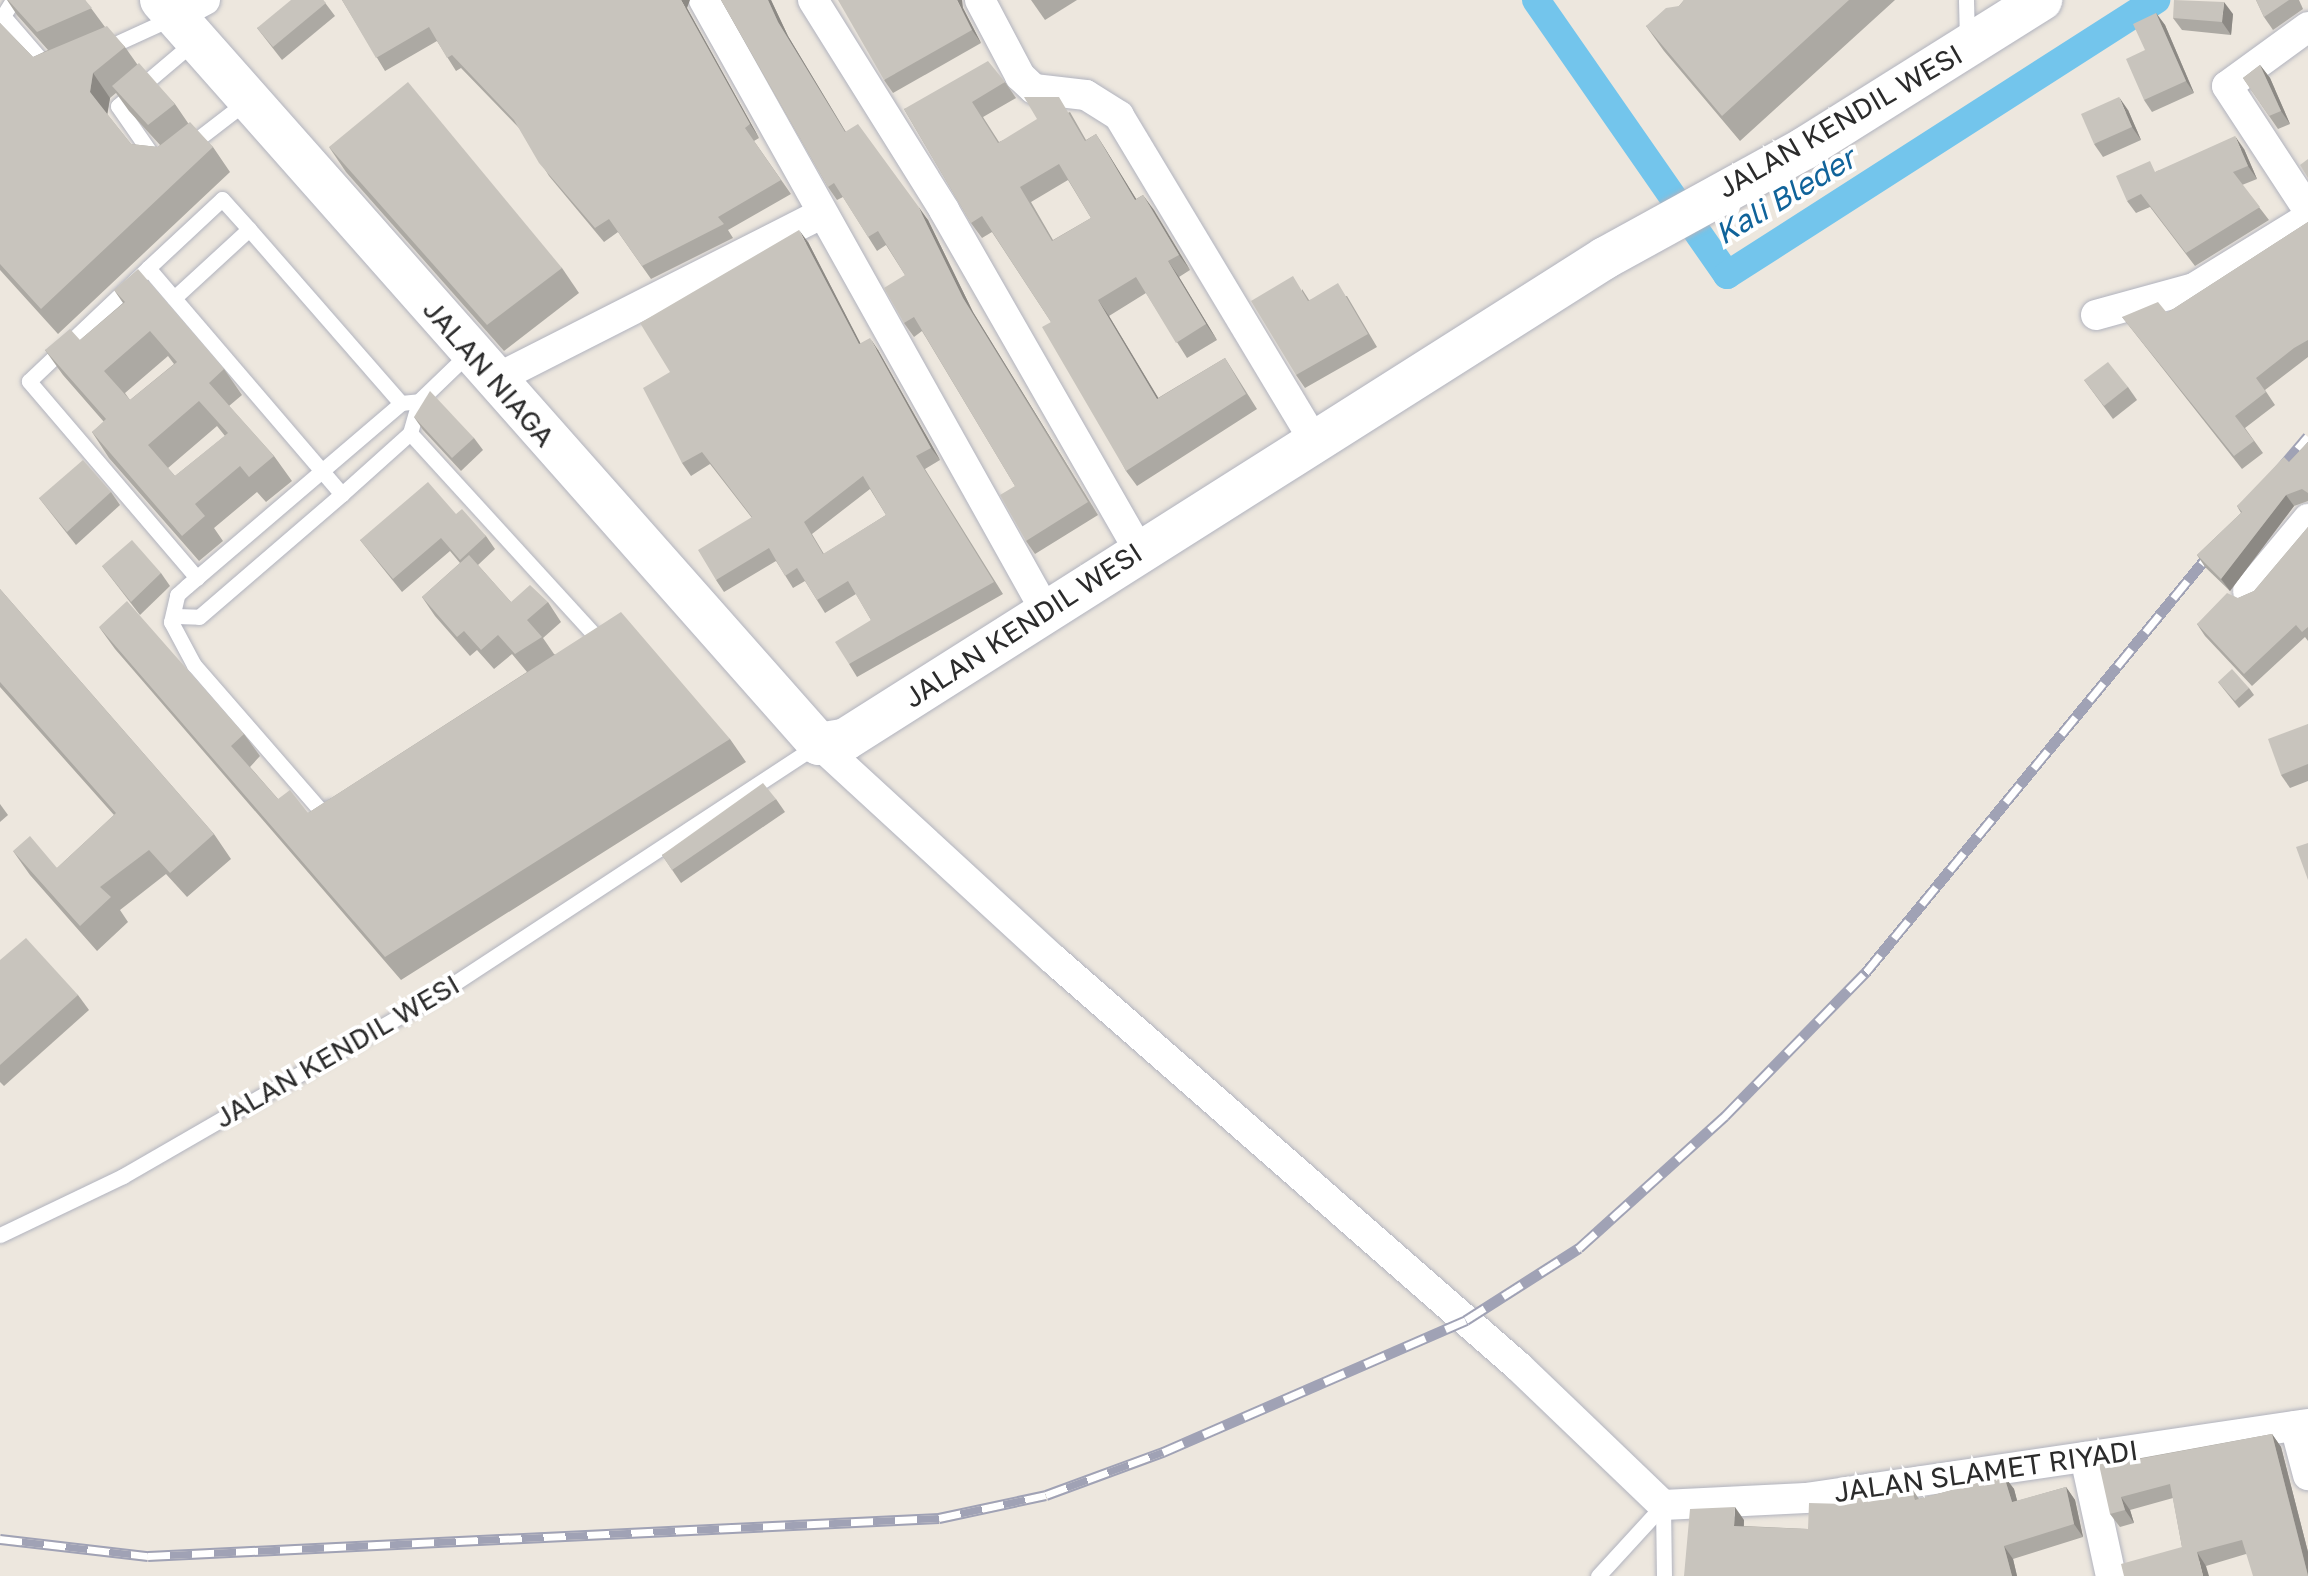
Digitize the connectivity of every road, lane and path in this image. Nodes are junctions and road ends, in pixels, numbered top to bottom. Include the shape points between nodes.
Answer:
1 (13, 0) edge
2 (704, 0) edge
3 (813, 0) edge
4 (980, 0) edge
5 (1966, 0) edge
6 (2042, 0) edge
7 (185, 14) edge
8 (2308, 27) edge
9 (1967, 46) junction
10 (1007, 50) junction
11 (76, 60) edge
12 (60, 67) edge
13 (972, 70) edge
14 (250, 98) junction
15 (921, 99) edge
16 (886, 118) junction
17 (2308, 210) edge
18 (822, 214) junction
19 (2308, 218) edge
20 (250, 229) junction
21 (148, 268) junction
22 (174, 298) junction
23 (2096, 315) dead end
24 (482, 366) junction
25 (419, 401) junction
26 (400, 404) junction
27 (410, 433) junction
28 (1314, 440) junction
29 (321, 471) junction
30 (342, 494) junction
31 (2308, 519) edge
32 (1139, 550) junction
33 (197, 578) junction
34 (2248, 592) edge
35 (1045, 610) junction
36 (176, 616) junction
37 (588, 650) edge
38 (819, 744) junction
39 (355, 792) edge
40 (0, 1235) edge
41 (2302, 1425) edge
42 (2084, 1456) junction
43 (2308, 1475) edge
44 (1663, 1504) junction
45 (1598, 1576) edge
46 (1664, 1576) edge
47 (2111, 1576) edge

1 - 12 lane via 3,16 45,66
2 - 18 street
3 - 16 street
4 - 10 street
5 - 9 lane
6 - 9 main road, JALAN KENDIL WESI
7 - 11 lane
7 - 14 main road, JALAN NIAGA
7 - 14 lane via 118,106 157,162 169,162
8 - 17 street via 2227,86
9 - 28 main road, JALAN KENDIL WESI
10 - 13 street
10 - 28 street via 1034,89 1086,95 1119,116
14 - 24 main road, JALAN NIAGA
15 - 16 street
16 - 32 street
18 - 24 street
18 - 35 street
19 - 23 street via 2194,288
20 - 21 lane via 222,199
20 - 22 lane
20 - 26 lane
21 - 22 lane
21 - 33 lane via 29,381
22 - 29 lane
24 - 25 lane
24 - 38 main road, JALAN NIAGA
25 - 26 lane
25 - 27 lane
26 - 29 lane
27 - 30 lane
27 - 37 lane via 605,639
28 - 32 main road, JALAN KENDIL WESI
29 - 30 lane
29 - 33 lane
30 - 36 lane via 199,616
31 - 34 street
32 - 35 main road, JALAN KENDIL WESI
33 - 36 lane via 177,595
35 - 38 main road, JALAN KENDIL WESI via 846,739
36 - 39 lane via 171,622 177,642 322,812
38 - 40 lane, JALAN KENDIL WESI via 438,994 123,1176
38 - 44 street via 1053,959 1519,1367
41 - 42 street, JALAN SLAMET RIYADI
41 - 43 street
42 - 44 street, JALAN SLAMET RIYADI via 1806,1498
42 - 47 street
44 - 45 lane
44 - 46 lane

